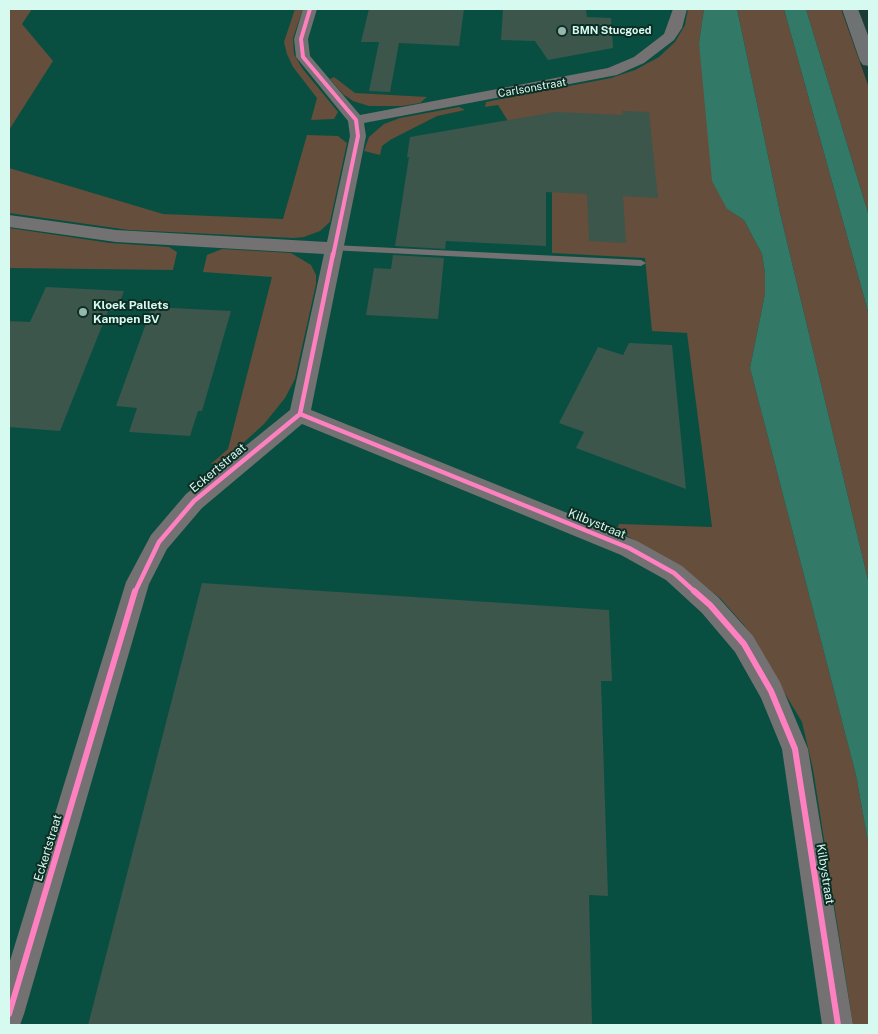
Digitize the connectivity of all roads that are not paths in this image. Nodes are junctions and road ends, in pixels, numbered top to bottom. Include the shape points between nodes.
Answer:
1 (310, 9) edge
2 (680, 9) edge
3 (850, 9) edge
4 (869, 61) edge
5 (356, 120) junction
6 (9, 220) edge
7 (333, 248) junction
8 (641, 263) dead end
9 (300, 414) junction
10 (9, 1014) edge
11 (838, 1025) edge

1 - 5 street via 301,39 303,56
2 - 5 street, Carlsonstraat via 669,37 639,60 612,72
3 - 4 highway
5 - 7 street via 358,136
6 - 7 street via 116,236
7 - 8 lane
7 - 9 street
9 - 10 street, Eckertstraat via 194,501 159,542 138,582
9 - 11 street, Kilbystraat via 629,548 674,573 710,605 748,652 771,691 795,749

